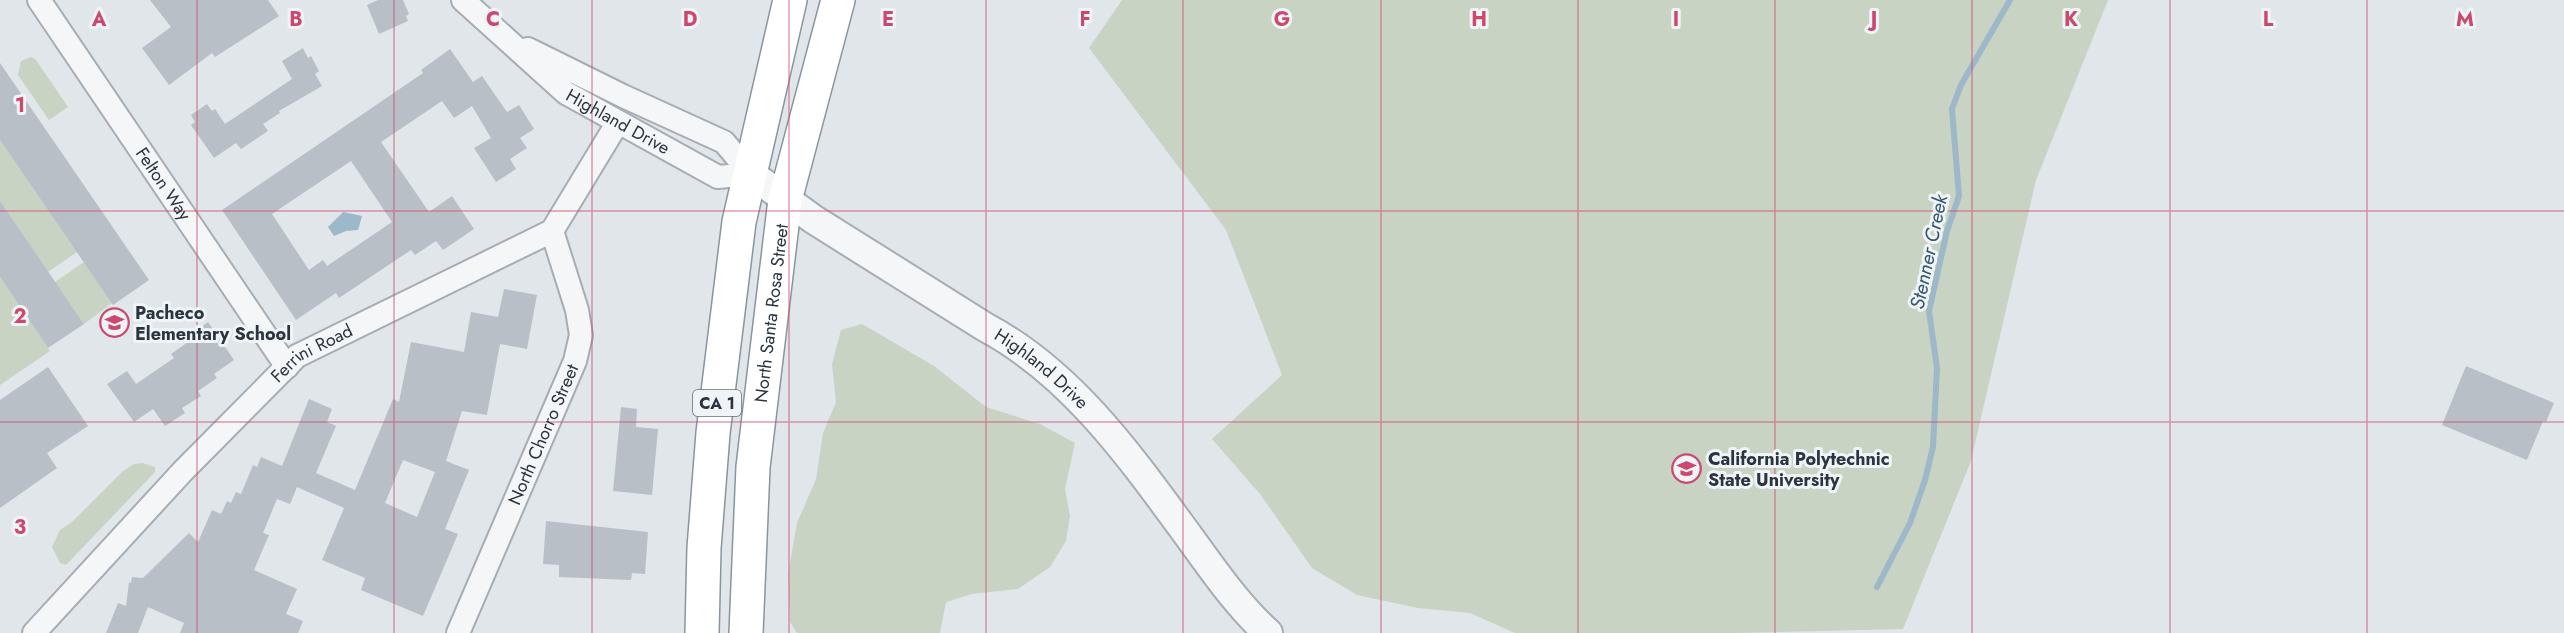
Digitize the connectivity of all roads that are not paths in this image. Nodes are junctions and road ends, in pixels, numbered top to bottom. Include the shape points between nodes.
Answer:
1 (39, 0) edge
2 (463, 0) edge
3 (790, 0) edge
4 (838, 0) edge
5 (500, 34) junction
6 (618, 122) junction
7 (751, 174) junction
8 (785, 200) junction
9 (552, 231) junction
10 (287, 367) junction
11 (34, 633) edge
12 (458, 633) edge
13 (702, 633) edge
14 (746, 633) edge
15 (1269, 633) edge

1 - 10 street, Felton Way
2 - 5 street, Highland Drive
3 - 7 highway, CA 1
4 - 8 highway, North Santa Rosa Street / CA 1
5 - 6 street, Highland Drive via 566,93
5 - 7 street, Highland Drive via 724,142
6 - 7 street, Highland Drive via 718,177
6 - 9 street
7 - 8 street, Highland Drive
7 - 13 highway, CA 1 via 739,222 713,433
8 - 14 highway, North Santa Rosa Street / CA 1 via 753,467
8 - 15 street, Highland Drive via 1011,340 1052,373 1090,410 1209,564
9 - 10 street, Ferrini Road via 297,356
9 - 12 street, North Chorro Street via 577,310 581,335 575,361
10 - 11 street, Ferrini Road via 183,471

